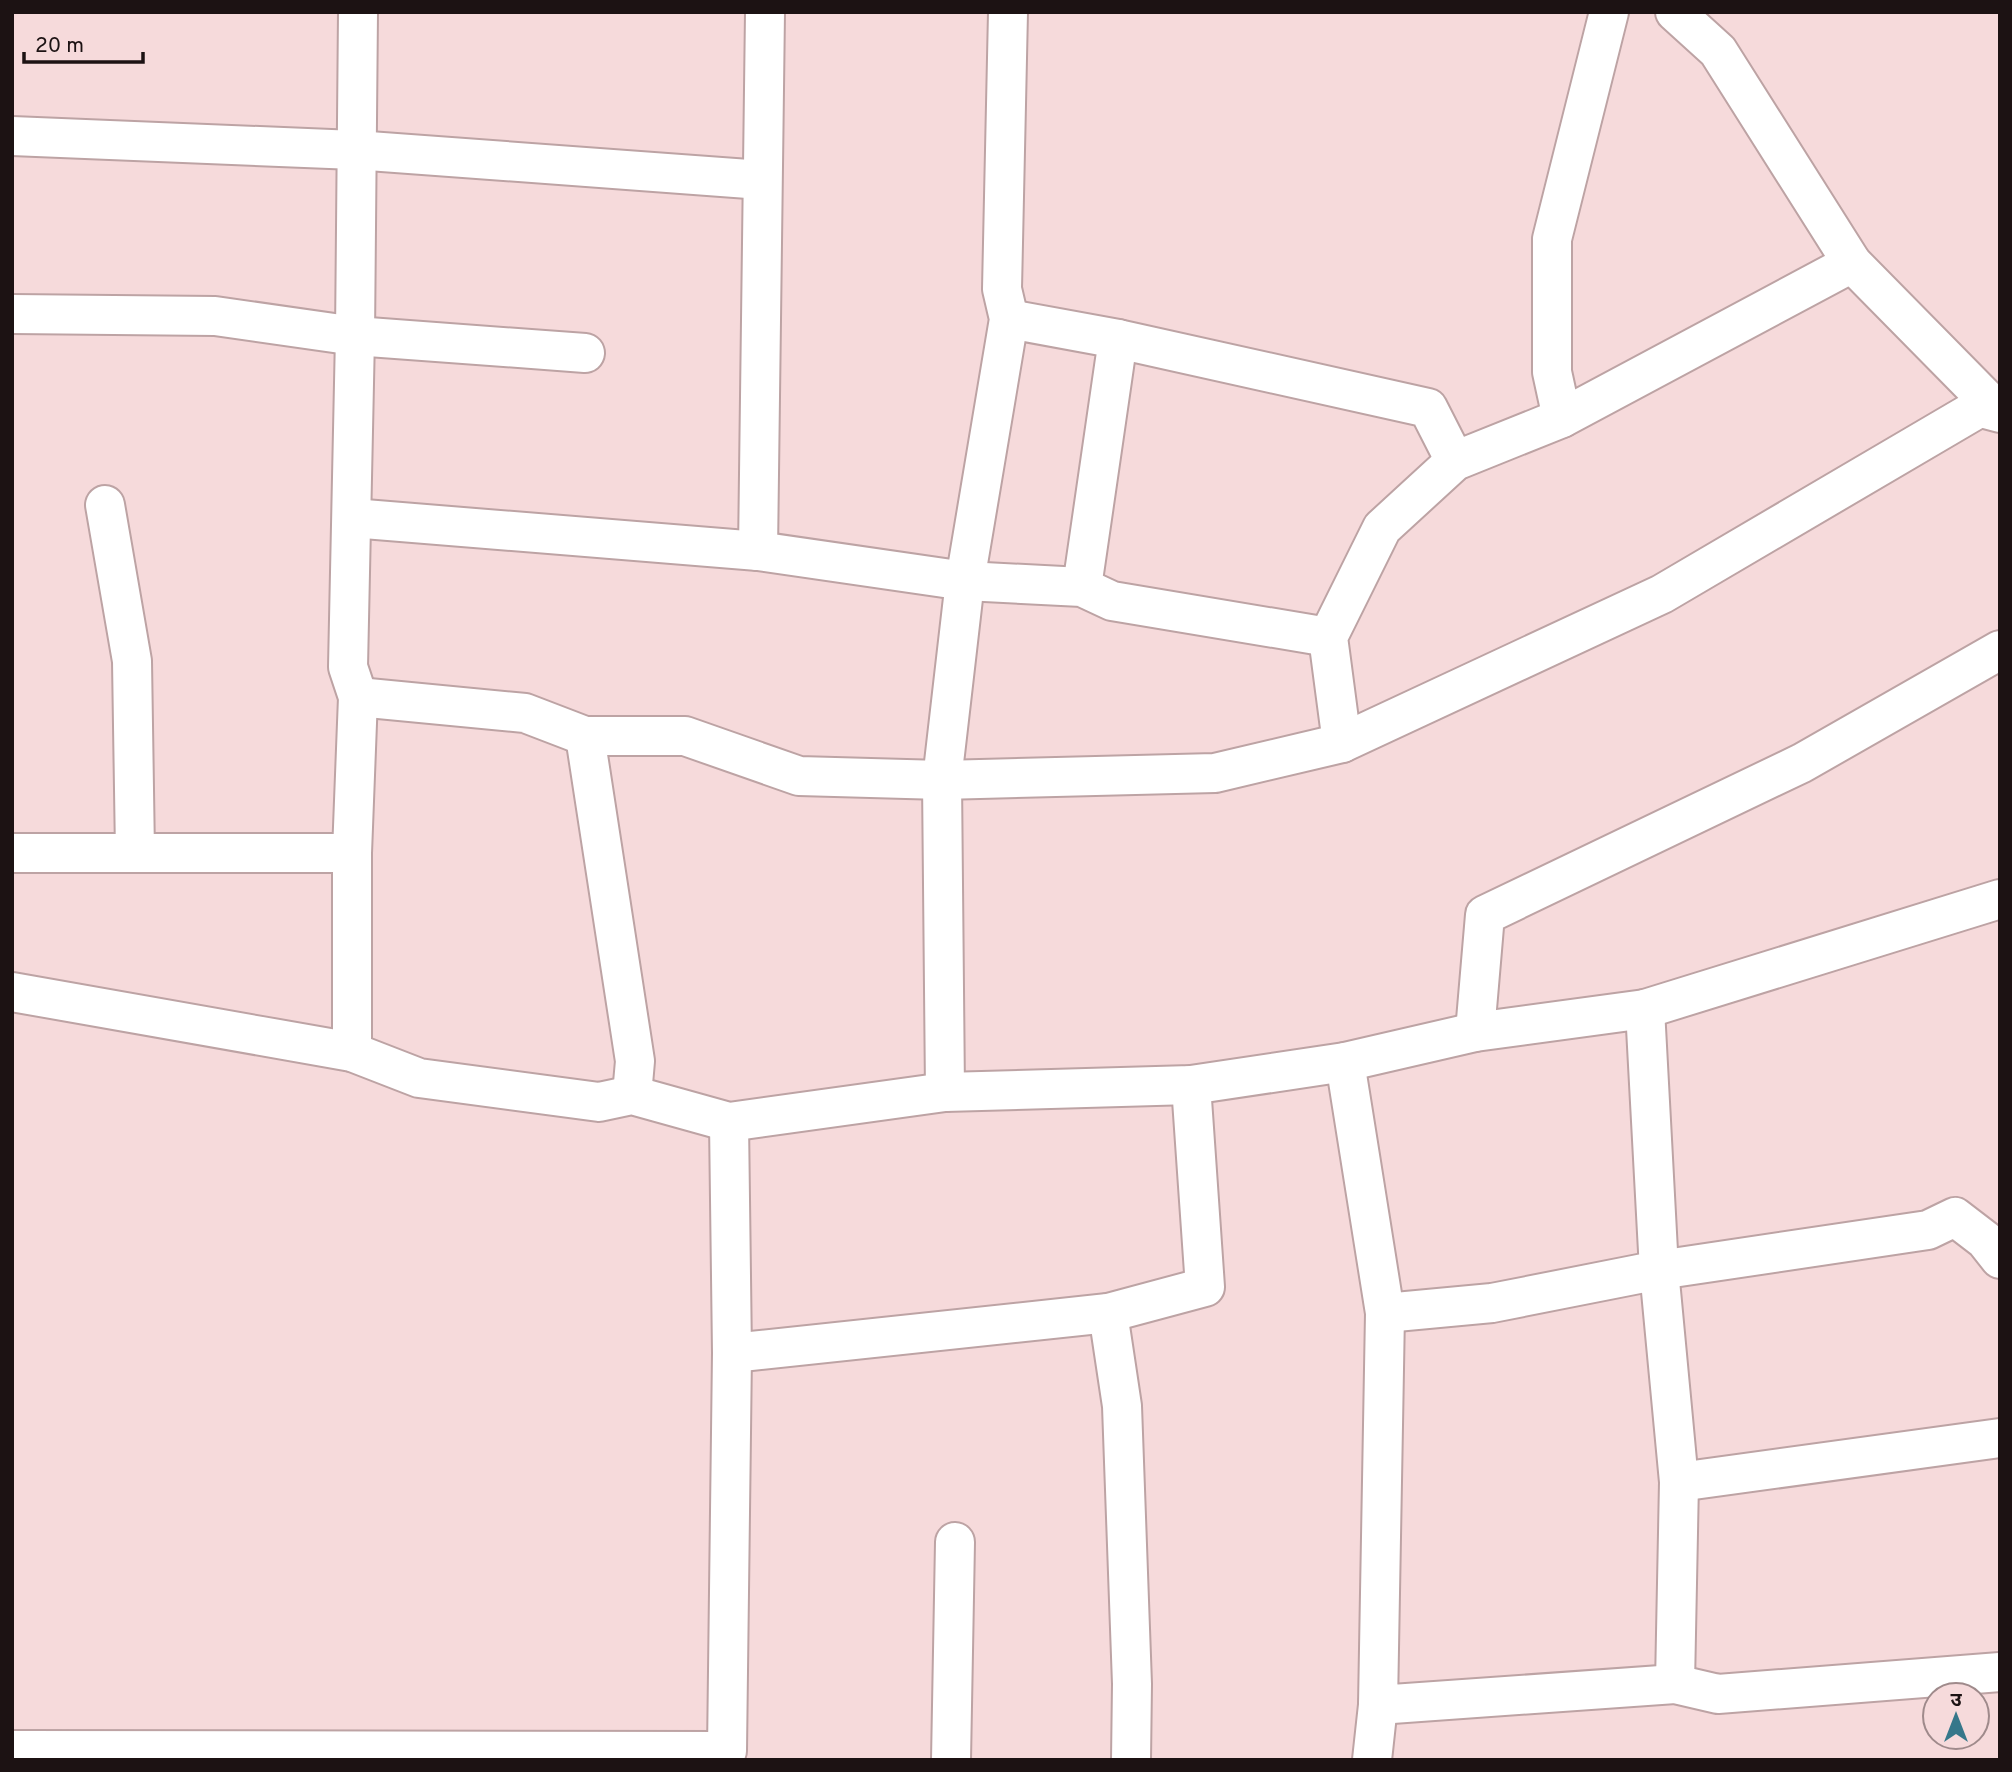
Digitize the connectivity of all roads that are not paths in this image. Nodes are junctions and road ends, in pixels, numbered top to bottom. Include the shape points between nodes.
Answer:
1 (358, 12) edge
2 (765, 12) edge
3 (1008, 12) edge
4 (1609, 12) edge
5 (1675, 12) edge
6 (12, 136) edge
7 (355, 150) junction
8 (762, 180) junction
9 (1852, 263) junction
10 (12, 314) edge
11 (1009, 319) junction
12 (355, 336) junction
13 (1118, 339) junction
14 (585, 353) dead end
15 (1994, 407) edge
16 (1562, 418) junction
17 (1455, 461) junction
18 (105, 505) dead end
19 (352, 518) junction
20 (758, 551) junction
21 (965, 581) junction
22 (1082, 587) junction
23 (1328, 637) junction
24 (2000, 650) edge
25 (358, 697) junction
26 (585, 736) junction
27 (1342, 743) junction
28 (942, 779) junction
29 (12, 853) edge
30 (135, 853) junction
31 (352, 853) junction
32 (2000, 899) edge
33 (12, 992) edge
34 (1645, 1009) junction
35 (1475, 1032) junction
36 (352, 1052) junction
37 (1345, 1062) junction
38 (1191, 1085) junction
39 (945, 1092) junction
40 (632, 1095) junction
41 (729, 1122) junction
42 (2000, 1259) edge
43 (1659, 1270) junction
44 (1108, 1313) junction
45 (1385, 1313) junction
46 (732, 1353) junction
47 (2000, 1438) edge
48 (1679, 1482) junction
49 (955, 1542) dead end
50 (2000, 1672) edge
51 (1675, 1684) junction
52 (1378, 1705) junction
53 (12, 1750) edge
54 (727, 1756) edge
55 (951, 1760) edge
56 (1131, 1760) edge
57 (1372, 1760) edge

1 - 7 street
2 - 8 street
3 - 11 street via 1002,289
4 - 16 street via 1552,239 1552,372
5 - 9 street via 1718,51
6 - 7 street
7 - 8 street
7 - 12 street
8 - 20 street
9 - 15 street
9 - 16 street
10 - 12 street via 215,316
11 - 13 street
11 - 21 street
12 - 14 street
12 - 19 street
13 - 17 street via 1428,408
13 - 22 street
15 - 27 street via 1662,594
16 - 17 street
17 - 23 street via 1382,528
18 - 30 street via 132,661
19 - 20 street
19 - 25 street via 348,667
20 - 21 street
21 - 22 street
21 - 28 street
22 - 23 street via 1112,601
23 - 27 street
24 - 35 street via 1802,763 1485,915
25 - 26 street via 525,713
25 - 31 street
26 - 28 street via 685,736 799,776
26 - 40 street via 635,1061
27 - 28 street via 1215,773
28 - 39 street
29 - 30 street
30 - 31 street
31 - 36 street
32 - 34 street
33 - 36 street
34 - 35 street
34 - 43 street
35 - 37 street
36 - 40 street via 419,1079 599,1102
37 - 38 street
37 - 45 street
38 - 39 street
38 - 44 street via 1205,1287
39 - 41 street
40 - 41 street
41 - 46 street
42 - 43 street via 1985,1240 1955,1217 1928,1230
43 - 45 street via 1492,1303
43 - 48 street
44 - 46 street
44 - 56 street via 1122,1406
45 - 52 street
46 - 54 street
47 - 48 street
48 - 51 street
49 - 55 street
50 - 51 street via 1718,1694
51 - 52 street
52 - 57 street
53 - 54 street

